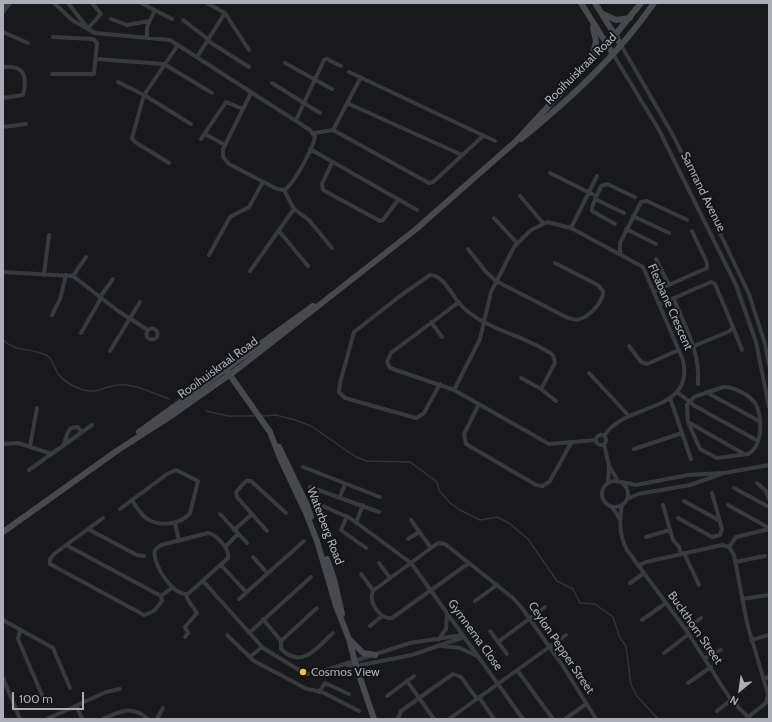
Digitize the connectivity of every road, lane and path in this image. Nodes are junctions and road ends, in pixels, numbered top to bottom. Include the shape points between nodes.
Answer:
1 (6, 3) edge
2 (10, 3) edge
3 (54, 3) edge
4 (68, 3) edge
5 (92, 3) edge
6 (141, 3) edge
7 (154, 3) edge
8 (207, 3) edge
9 (581, 3) edge
10 (595, 3) edge
11 (641, 3) edge
12 (654, 3) edge
13 (3, 6) edge
14 (153, 9) junction
15 (3, 12) edge
16 (600, 12) junction
17 (225, 13) junction
18 (630, 18) junction
19 (111, 19) dead end
20 (172, 19) dead end
21 (183, 20) dead end
22 (149, 21) junction
23 (592, 21) junction
24 (89, 27) junction
25 (3, 32) edge
26 (115, 35) junction
27 (615, 35) junction
28 (53, 37) dead end
29 (147, 38) junction
30 (208, 40) junction
31 (28, 43) dead end
32 (606, 44) junction
33 (178, 45) junction
34 (622, 45) junction
35 (249, 50) dead end
36 (613, 54) junction
37 (197, 57) junction
38 (97, 59) junction
39 (592, 59) junction
40 (285, 63) dead end
41 (164, 64) junction
42 (341, 66) dead end
43 (3, 67) edge
44 (249, 67) dead end
45 (349, 72) dead end
46 (52, 74) dead end
47 (361, 77) junction
48 (314, 80) junction
49 (118, 82) dead end
50 (272, 83) dead end
51 (332, 90) dead end
52 (251, 93) junction
53 (212, 94) dead end
54 (144, 95) junction
55 (3, 98) edge
56 (347, 103) junction
57 (304, 104) junction
58 (243, 109) junction
59 (320, 113) dead end
60 (296, 120) junction
61 (26, 124) dead end
62 (191, 124) dead end
63 (3, 127) edge
64 (333, 130) junction
65 (314, 133) junction
66 (205, 134) junction
67 (483, 136) junction
68 (201, 139) dead end
69 (495, 141) dead end
70 (515, 142) junction
71 (225, 145) junction
72 (310, 150) junction
73 (462, 155) junction
74 (169, 163) dead end
75 (332, 164) junction
76 (550, 173) dead end
77 (597, 176) dead end
78 (263, 182) junction
79 (284, 190) junction
80 (588, 192) junction
81 (520, 196) dead end
82 (635, 197) dead end
83 (596, 198) junction
84 (398, 200) junction
85 (294, 209) junction
86 (417, 210) dead end
87 (624, 213) dead end
88 (633, 216) junction
89 (494, 218) dead end
90 (687, 220) dead end
91 (543, 223) junction
92 (616, 224) dead end
93 (571, 228) junction
94 (626, 229) junction
95 (279, 231) junction
96 (692, 231) dead end
97 (668, 233) dead end
98 (49, 236) dead end
99 (517, 243) junction
100 (656, 244) dead end
101 (332, 248) dead end
102 (468, 249) dead end
103 (620, 253) junction
104 (208, 255) dead end
105 (86, 257) dead end
106 (656, 259) dead end
107 (555, 263) dead end
108 (308, 266) dead end
109 (250, 271) dead end
110 (3, 272) edge
111 (44, 274) junction
112 (66, 276) junction
113 (72, 276) junction
114 (113, 279) dead end
115 (496, 281) junction
116 (669, 285) junction
117 (655, 291) junction
118 (100, 298) junction
119 (326, 298) junction
120 (674, 299) junction
121 (140, 302) dead end
122 (459, 302) junction
123 (660, 304) junction
124 (52, 315) dead end
125 (129, 318) junction
126 (431, 322) junction
127 (485, 322) junction
128 (734, 327) junction
129 (148, 330) dead end
130 (81, 333) dead end
131 (442, 337) dead end
132 (629, 346) dead end
133 (694, 346) junction
134 (679, 350) junction
135 (742, 350) dead end
136 (110, 351) dead end
137 (769, 365) edge
138 (225, 368) junction
139 (589, 373) dead end
140 (230, 374) junction
141 (521, 378) dead end
142 (440, 384) junction
143 (698, 384) dead end
144 (541, 389) junction
145 (454, 390) junction
146 (677, 392) junction
147 (706, 392) junction
148 (670, 398) junction
149 (556, 401) dead end
150 (688, 401) junction
151 (479, 404) junction
152 (769, 407) edge
153 (37, 408) dead end
154 (629, 416) junction
155 (759, 421) junction
156 (688, 422) junction
157 (92, 425) dead end
158 (82, 432) junction
159 (682, 433) junction
160 (604, 436) junction
161 (596, 440) junction
162 (758, 441) junction
163 (571, 443) junction
164 (3, 444) edge
165 (604, 444) junction
166 (30, 446) junction
167 (64, 446) junction
168 (634, 449) dead end
169 (118, 450) junction
170 (52, 454) junction
171 (745, 454) junction
172 (691, 459) dead end
173 (769, 465) edge
174 (610, 466) junction
175 (303, 467) dead end
176 (29, 470) dead end
177 (724, 473) junction
178 (688, 475) junction
179 (620, 482) junction
180 (608, 483) junction
181 (757, 483) dead end
182 (344, 484) junction
183 (690, 485) junction
184 (310, 487) dead end
185 (734, 488) dead end
186 (712, 493) dead end
187 (340, 497) junction
188 (380, 497) dead end
189 (627, 499) junction
190 (769, 499) edge
191 (132, 500) junction
192 (684, 501) dead end
193 (318, 504) dead end
194 (363, 505) junction
195 (622, 505) junction
196 (663, 505) dead end
197 (728, 505) dead end
198 (612, 506) junction
199 (769, 507) edge
200 (120, 508) dead end
201 (379, 512) dead end
202 (286, 513) dead end
203 (220, 514) dead end
204 (252, 514) junction
205 (347, 516) junction
206 (26, 517) junction
207 (102, 518) dead end
208 (678, 518) dead end
209 (411, 520) dead end
210 (720, 521) junction
211 (620, 522) junction
212 (175, 523) junction
213 (356, 523) junction
214 (769, 528) edge
215 (88, 529) junction
216 (234, 530) junction
217 (267, 530) dead end
218 (670, 530) junction
219 (3, 532) edge
220 (420, 532) junction
221 (238, 534) junction
222 (3, 537) edge
223 (646, 537) dead end
224 (712, 537) junction
225 (408, 540) dead end
226 (178, 541) junction
227 (304, 541) dead end
228 (247, 543) dead end
229 (66, 545) junction
230 (225, 547) junction
231 (714, 547) junction
232 (729, 547) junction
233 (366, 548) dead end
234 (431, 548) junction
235 (682, 554) junction
236 (144, 556) dead end
237 (765, 556) dead end
238 (253, 557) dead end
239 (735, 562) junction
240 (380, 563) dead end
241 (411, 563) junction
242 (469, 563) junction
243 (221, 565) junction
244 (639, 565) junction
245 (267, 573) junction
246 (644, 573) junction
247 (361, 574) dead end
248 (310, 577) dead end
249 (390, 578) junction
250 (203, 581) junction
251 (630, 583) dead end
252 (699, 584) dead end
253 (497, 585) junction
254 (173, 587) junction
255 (373, 590) junction
256 (431, 591) junction
257 (246, 592) junction
258 (186, 595) junction
259 (769, 595) edge
260 (161, 596) junction
261 (239, 599) dead end
262 (742, 599) junction
263 (475, 601) dead end
264 (666, 603) junction
265 (545, 607) dead end
266 (317, 608) dead end
267 (447, 613) junction
268 (382, 616) junction
269 (530, 618) junction
270 (700, 618) dead end
271 (263, 619) junction
272 (3, 620) edge
273 (642, 620) dead end
274 (370, 626) dead end
275 (20, 630) junction
276 (686, 630) junction
277 (490, 631) dead end
278 (248, 633) junction
279 (333, 633) dead end
280 (689, 634) junction
281 (227, 635) dead end
282 (463, 636) junction
283 (566, 636) dead end
284 (769, 636) edge
285 (185, 637) dead end
286 (349, 639) junction
287 (438, 640) junction
288 (752, 640) junction
289 (281, 641) junction
290 (498, 642) junction
291 (438, 646) junction
292 (262, 647) junction
293 (550, 647) junction
294 (396, 648) junction
295 (721, 650) dead end
296 (664, 653) dead end
297 (507, 654) dead end
298 (375, 655) junction
299 (250, 657) junction
300 (399, 658) junction
301 (479, 658) junction
302 (705, 658) junction
303 (355, 664) junction
304 (711, 667) junction
305 (299, 670) tunnel mouth
306 (516, 670) junction
307 (307, 674) tunnel mouth
308 (414, 676) dead end
309 (769, 677) edge
310 (3, 678) edge
311 (763, 679) junction
312 (407, 681) junction
313 (4, 683) edge
314 (688, 683) dead end
315 (498, 684) junction
316 (70, 688) dead end
317 (120, 689) dead end
318 (319, 692) junction
319 (349, 694) dead end
320 (388, 696) dead end
321 (418, 698) junction
322 (478, 698) junction
323 (731, 700) junction
324 (45, 702) dead end
325 (586, 704) junction
326 (77, 706) junction
327 (163, 708) dead end
328 (359, 711) dead end
329 (717, 711) dead end
330 (451, 718) edge
331 (749, 718) edge
332 (20, 719) edge
333 (47, 719) edge
334 (82, 719) edge
335 (103, 719) edge
336 (148, 719) edge
337 (157, 719) edge
338 (374, 719) edge
339 (398, 719) edge
340 (434, 719) edge
341 (494, 719) edge
342 (523, 719) edge
343 (552, 719) edge
344 (565, 719) edge
345 (596, 719) edge

1 - 13 street
2 - 15 street
3 - 26 street via 72,20 88,29 102,35
4 - 24 street via 80,20
5 - 24 street via 101,14
6 - 14 street
7 - 14 street
8 - 17 street
9 - 23 main road, Samrand Avenue
10 - 16 main road, Samrand Avenue
11 - 18 main road, Rooihuiskraal Road
12 - 34 main road, Rooihuiskraal Road
14 - 20 street
14 - 22 street
16 - 18 main road via 616,20
16 - 27 main road, Samrand Avenue
17 - 30 street
17 - 35 street
18 - 27 main road, Rooihuiskraal Road
19 - 22 street via 125,25
21 - 30 street
22 - 29 street
23 - 32 main road, Samrand Avenue
23 - 39 main road via 596,42
24 - 26 street
25 - 31 street
26 - 29 street
27 - 32 main road, Rooihuiskraal Road
27 - 34 main road, Samrand Avenue
28 - 38 street via 95,40
29 - 33 street via 165,39
30 - 37 street
30 - 44 street
32 - 36 main road, Samrand Avenue
32 - 39 main road, Rooihuiskraal Road
33 - 37 street
33 - 41 street
34 - 36 main road, Rooihuiskraal Road
34 - 137 street, Samrand Avenue via 674,137 746,288
36 - 70 main road, Rooihuiskraal Road via 558,109
36 - 152 street, Samrand Avenue via 668,148 736,285 756,342
37 - 52 street
38 - 41 street
38 - 46 street via 96,73 93,75
39 - 70 main road, Rooihuiskraal Road
40 - 48 street
41 - 53 street
41 - 54 street
42 - 48 street via 325,59
43 - 55 street via 14,67 25,75 23,95
45 - 47 street
47 - 56 street
47 - 67 street
48 - 51 street
48 - 57 street
49 - 54 street
50 - 57 street
52 - 58 street
52 - 60 street
54 - 62 street
54 - 74 street via 133,140
56 - 64 street
56 - 73 street
57 - 59 street
57 - 60 street
58 - 66 street via 226,102
58 - 71 street
60 - 65 street
61 - 63 street
64 - 65 street
64 - 73 street via 429,183
65 - 72 street
66 - 68 street
66 - 71 street
67 - 69 street
67 - 73 street
70 - 119 main road, Rooihuiskraal Road via 415,230
71 - 78 street via 222,155 227,163
72 - 75 street
72 - 79 street via 292,184
75 - 84 street
75 - 84 street via 322,184 323,190 380,221
76 - 80 street
77 - 80 street
78 - 79 street
78 - 104 street via 249,207 230,216
79 - 85 street
80 - 83 street
80 - 93 street
81 - 91 street
82 - 83 street via 605,184 601,186
83 - 87 street
83 - 92 street via 592,211
84 - 86 street
85 - 95 street
85 - 101 street via 309,220
88 - 90 street via 639,204 647,201
88 - 94 street
88 - 97 street
89 - 99 street
91 - 93 street, Fleabane Crescent via 554,222
91 - 99 street
93 - 103 street, Fleabane Crescent
94 - 100 street
94 - 103 street via 620,243
95 - 108 street
95 - 109 street
96 - 116 street via 707,268
98 - 111 street
99 - 115 street
102 - 115 street
103 - 117 street, Fleabane Crescent via 643,267
105 - 113 street
106 - 116 street
107 - 115 street via 598,285 603,291 601,302 584,318 568,318
110 - 111 street
111 - 112 street
112 - 113 street
112 - 124 street via 60,299
113 - 118 street
114 - 118 street
115 - 127 street via 486,309
116 - 117 street
117 - 123 street, Fleabane Crescent
118 - 125 street
118 - 130 street
119 - 138 main road, Rooihuiskraal Road
119 - 140 main road, Rooihuiskraal Road via 302,320
120 - 123 street
120 - 128 street via 714,283
120 - 133 street
121 - 125 street
122 - 126 street
122 - 127 street via 469,313
122 - 142 street via 434,275 420,281 354,332 339,388 340,394 345,398 416,418 424,413
123 - 134 street, Fleabane Crescent
125 - 129 street
125 - 136 street
126 - 131 street
126 - 142 street via 391,353 388,363 394,371
127 - 144 street via 552,355 555,363
127 - 145 street via 480,339
128 - 133 street
128 - 135 street
132 - 134 street via 638,360 647,364
133 - 143 street via 699,365
134 - 146 street, Fleabane Crescent via 685,370 683,382
138 - 140 main road, Waterberg Road
138 - 169 main road, Rooihuiskraal Road
139 - 154 street
140 - 169 main road, Rooihuiskraal Road
140 - 286 main road, Waterberg Road via 275,442 315,536 336,606
141 - 144 street
142 - 145 street
144 - 149 street
145 - 151 street
146 - 148 street, Fleabane Crescent
146 - 150 street
147 - 150 street
147 - 155 street
147 - 155 street via 723,387 732,388 753,400
148 - 154 street, Fleabane Crescent
148 - 159 street
150 - 156 street
150 - 162 street
151 - 163 street via 547,443
151 - 163 street via 464,434 466,444 536,485 543,486 550,481
153 - 166 street
154 - 160 street, Fleabane Crescent via 614,423
155 - 162 street via 761,433
156 - 171 street
156 - 171 street via 698,447 714,457
157 - 158 street
158 - 167 street
158 - 167 street via 77,427 70,428
159 - 168 street
159 - 172 street
160 - 161 street via 598,436
160 - 165 street
161 - 163 street
161 - 165 street via 599,444
162 - 171 street via 753,451
164 - 166 street via 18,443
165 - 174 street
166 - 170 street
167 - 170 street
169 - 206 main road, Rooihuiskraal Road
170 - 176 street
173 - 177 street
174 - 179 street
174 - 180 street
175 - 182 street
177 - 178 street
177 - 183 street
178 - 179 street via 636,485
178 - 183 street
179 - 180 street
179 - 189 street via 627,488
180 - 198 street via 602,490 603,498
181 - 190 street via 766,491
182 - 187 street
182 - 188 street
183 - 189 street via 638,494
184 - 187 street
185 - 199 street
186 - 210 street
187 - 194 street
189 - 195 street
191 - 200 street
191 - 212 street via 148,519 157,523
191 - 212 street via 173,470 196,478 198,484 190,513
192 - 210 street
193 - 205 street, Gymnema Close
194 - 201 street
194 - 213 street
195 - 198 street
195 - 211 street
196 - 218 street
197 - 214 street
198 - 211 street
202 - 204 street via 248,480 236,495
203 - 216 street
204 - 216 street
204 - 217 street
205 - 213 street, Gymnema Close
205 - 233 street via 341,530
206 - 219 main road, Rooihuiskraal Road
206 - 222 main road, Rooihuiskraal Road
207 - 215 street
208 - 224 street
209 - 220 street
210 - 224 street via 722,533
211 - 244 street, Buckthorn Street via 626,547
212 - 226 street
213 - 241 street, Gymnema Close
214 - 232 street via 736,537
215 - 229 street
215 - 236 street via 137,555
216 - 221 street
218 - 223 street
218 - 235 street via 673,541
220 - 225 street
220 - 234 street
221 - 228 street
221 - 230 street
224 - 231 street
226 - 230 street via 210,534
226 - 254 street via 159,546 154,552 158,568
227 - 245 street
229 - 260 street
229 - 260 street via 50,558 53,567 142,614 154,611 162,601
230 - 243 street via 228,557
231 - 232 street
231 - 235 street
232 - 239 street
234 - 241 street
234 - 242 street, Ceylon Pepper Street via 444,543
235 - 244 street
235 - 252 street
237 - 239 street
238 - 245 street
239 - 262 street
240 - 249 street
241 - 249 street
241 - 256 street, Gymnema Close
242 - 253 street, Ceylon Pepper Street
242 - 256 street
243 - 250 street
243 - 257 street
244 - 246 street, Buckthorn Street
245 - 257 street
246 - 251 street
246 - 264 street, Buckthorn Street
247 - 255 street
248 - 271 street
249 - 255 street
250 - 258 street
250 - 278 street
253 - 263 street
253 - 269 street, Ceylon Pepper Street via 518,603
254 - 258 street via 180,594
254 - 260 street
255 - 268 street via 371,600
256 - 267 street, Gymnema Close
256 - 268 street via 394,617 389,619
257 - 261 street
258 - 285 street via 197,614 186,627 188,633
259 - 262 street
262 - 288 street
264 - 273 street
264 - 276 street, Buckthorn Street
265 - 269 street
266 - 289 street
267 - 282 street, Gymnema Close
267 - 287 street via 446,629
268 - 274 street
269 - 290 street
269 - 293 street, Ceylon Pepper Street
270 - 276 street
271 - 278 street
271 - 289 street
272 - 275 street
275 - 316 street via 53,648
275 - 324 street via 18,639
276 - 280 street, Buckthorn Street
277 - 290 street
278 - 292 street
279 - 289 street via 309,655 302,658 282,650
280 - 296 street
280 - 302 street, Buckthorn Street
281 - 299 street
282 - 287 street
282 - 291 street
282 - 301 street, Gymnema Close
283 - 293 street
284 - 288 street
286 - 298 main road via 363,653
286 - 303 main road, Waterberg Road
287 - 294 street via 410,643
288 - 311 street
290 - 297 street
291 - 300 street
291 - 301 street via 460,648
292 - 299 street
292 - 305 street
293 - 306 street
293 - 325 street, Ceylon Pepper Street
294 - 298 street
294 - 300 street
295 - 302 street
298 - 303 street
299 - 318 street via 307,689
300 - 303 street
301 - 315 street, Gymnema Close
302 - 304 street, Buckthorn Street
303 - 307 street
303 - 338 main road, Waterberg Road
304 - 314 street
304 - 323 street, Buckthorn Street
306 - 315 street
306 - 343 street
308 - 312 street
309 - 311 street
310 - 313 street
311 - 331 street via 768,694 767,701
312 - 320 street
312 - 321 street
313 - 332 street
315 - 322 street
315 - 342 street, Gymnema Close
317 - 326 street via 106,692
318 - 319 street via 325,683
318 - 328 street
321 - 322 street via 456,674
321 - 339 street via 401,711
321 - 340 street
322 - 330 street
322 - 341 street
323 - 329 street
323 - 331 street, Buckthorn Street
325 - 344 street
325 - 345 street, Ceylon Pepper Street
326 - 333 street
326 - 334 street
327 - 337 street
335 - 336 street via 122,710 137,712

